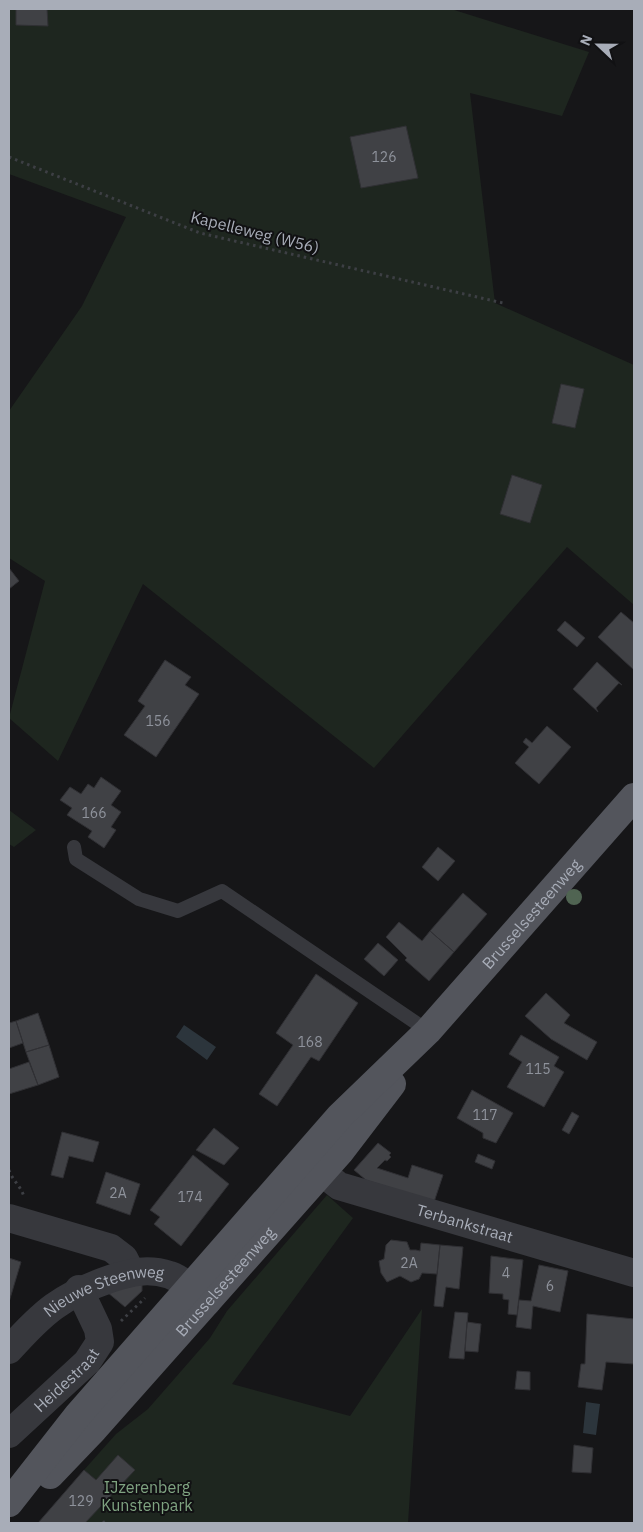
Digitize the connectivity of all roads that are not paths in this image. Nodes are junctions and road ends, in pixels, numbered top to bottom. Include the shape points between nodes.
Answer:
1 (634, 797) edge
2 (74, 847) dead end
3 (428, 1031) junction
4 (312, 1165) junction
5 (9, 1218) edge
6 (131, 1272) junction
7 (634, 1273) edge
8 (80, 1289) junction
9 (199, 1295) junction
10 (9, 1350) edge
11 (9, 1434) edge
12 (9, 1504) edge
13 (9, 1519) edge

1 - 3 main road, Brusselsesteenweg
2 - 3 lane via 76,859 139,899 178,911 222,891
3 - 4 main road, Brusselsesteenweg via 340,1116
4 - 7 street, Terbankstraat via 339,1186
4 - 9 main road, Brusselsesteenweg
5 - 6 street via 111,1248 124,1258
6 - 8 street, Nieuwe Steenweg
6 - 9 street, Nieuwe Steenweg via 154,1271 170,1275
8 - 10 street, Nieuwe Steenweg via 46,1310
8 - 11 street, Heidestraat via 98,1329 100,1342 87,1362
9 - 12 main road, Brusselsesteenweg via 78,1415
9 - 13 main road, Brusselsesteenweg via 94,1430

